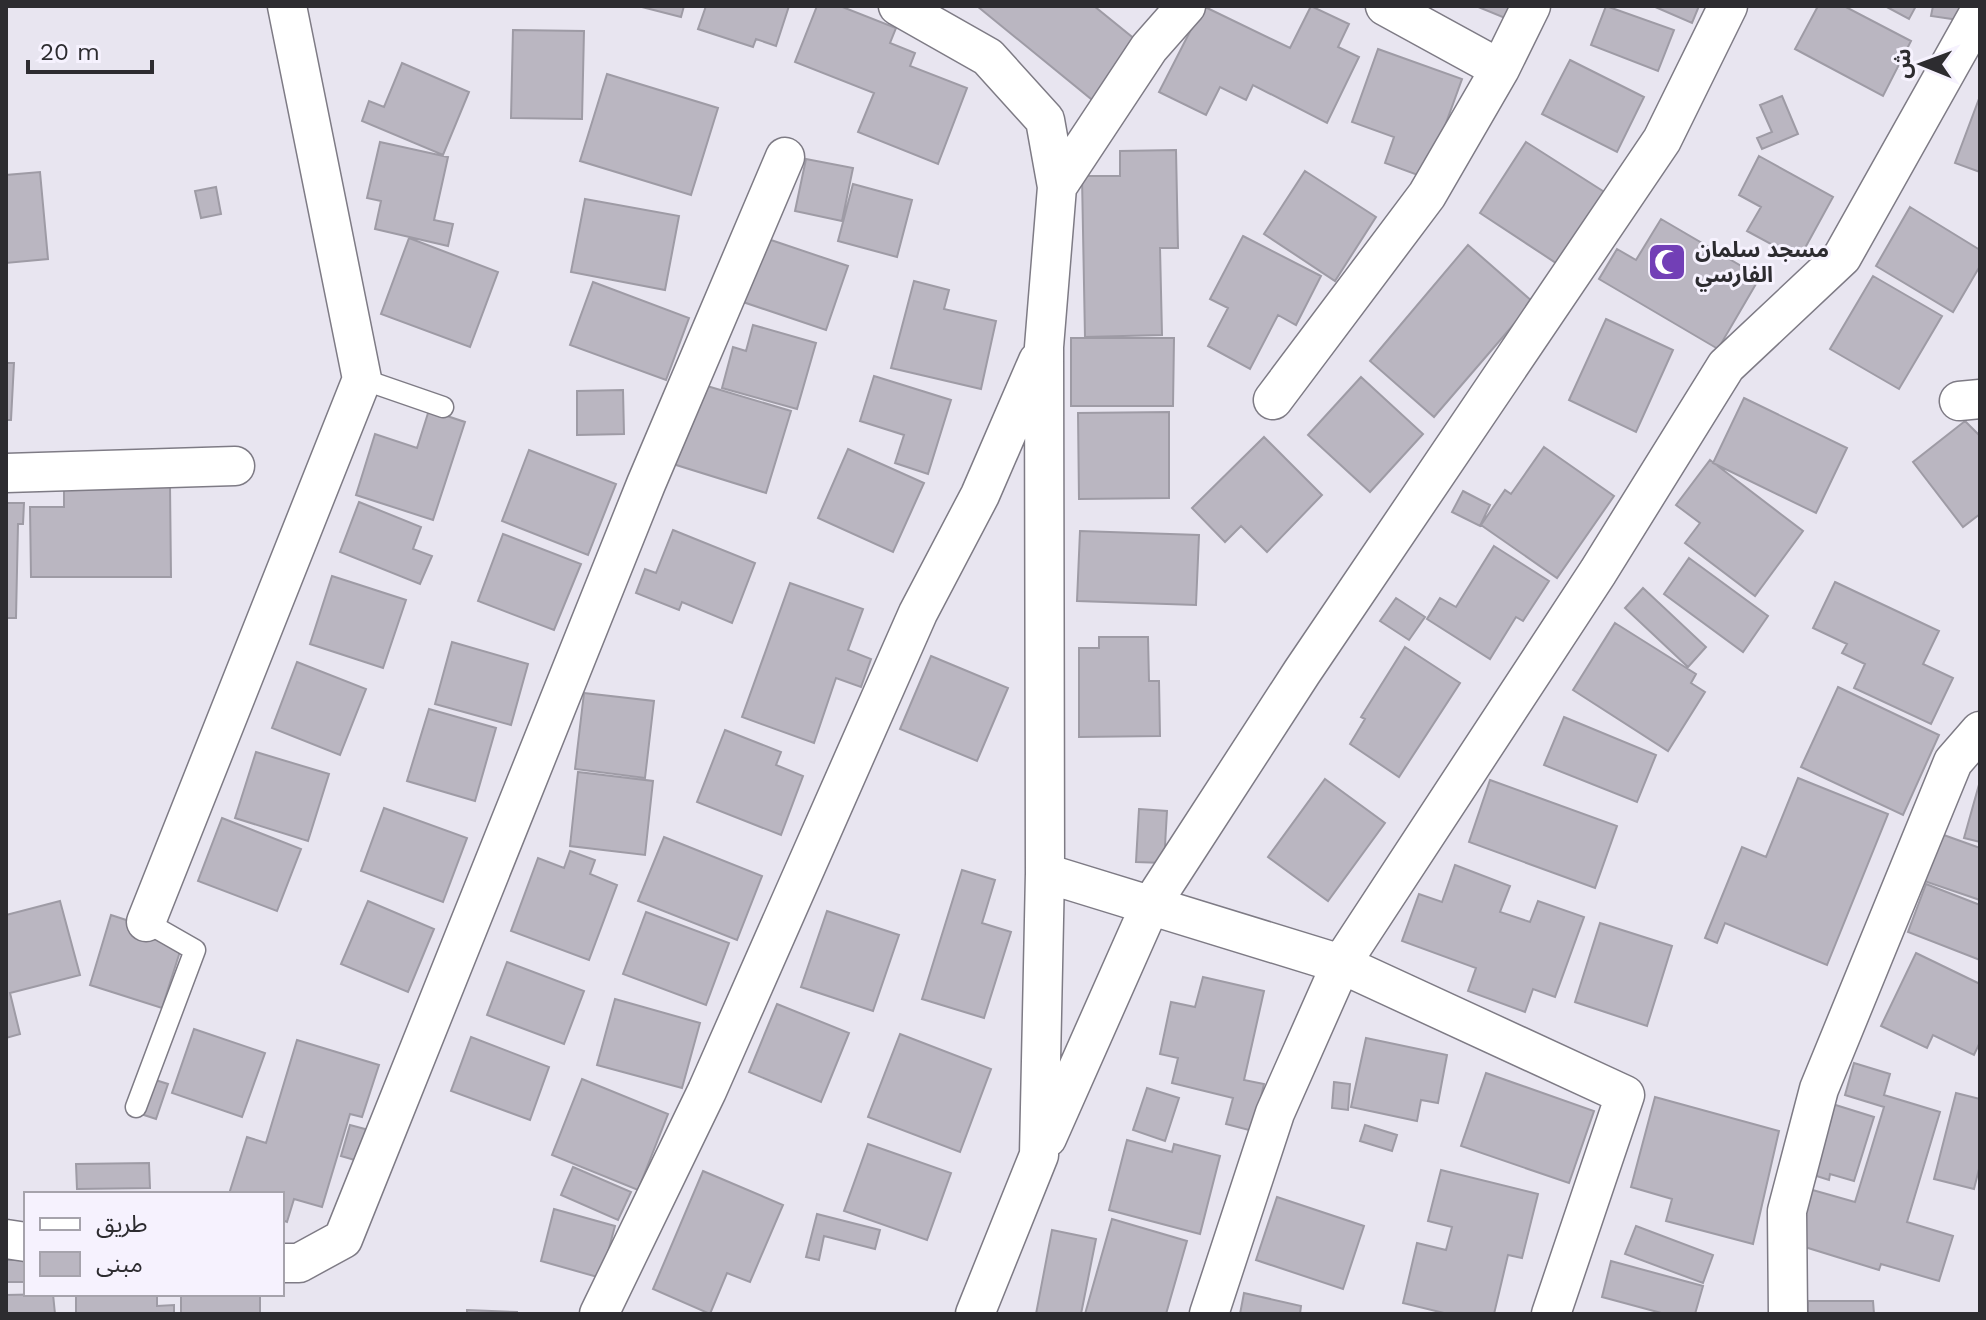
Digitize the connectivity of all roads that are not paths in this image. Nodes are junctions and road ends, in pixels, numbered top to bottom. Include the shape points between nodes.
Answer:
1 (287, 6) edge
2 (898, 6) edge
3 (1186, 6) edge
4 (1385, 6) edge
5 (1531, 6) edge
6 (1728, 6) edge
7 (1980, 11) edge
8 (1500, 69) junction
9 (785, 157) dead end
10 (1057, 187) junction
11 (1044, 347) junction
12 (362, 379) junction
13 (1273, 400) dead end
14 (443, 407) dead end
15 (235, 466) dead end
16 (6, 473) edge
17 (1980, 731) edge
18 (1045, 873) junction
19 (1149, 908) junction
20 (146, 922) joint
21 (1341, 964) junction
22 (136, 1107) dead end
23 (1039, 1155) junction
24 (284, 1263) edge
25 (599, 1314) edge
26 (975, 1314) edge
27 (1209, 1314) edge
28 (1551, 1314) edge
29 (1788, 1314) edge

1 - 12 street
2 - 10 street via 988,57 1045,120
3 - 10 street via 1149,48
4 - 8 street
5 - 8 street
6 - 19 street via 1662,140
7 - 21 street via 1842,257 1726,366
8 - 13 street via 1427,195
9 - 24 street via 640,498 343,1239 299,1263
10 - 11 street
11 - 18 street
11 - 25 street via 980,495 918,613 707,1091
12 - 14 lane
12 - 20 street
15 - 16 street
17 - 29 street via 1953,762 1819,1089 1787,1211
18 - 19 street
18 - 23 street
19 - 21 street
19 - 23 street
20 - 22 lane via 195,950
21 - 27 street via 1275,1113
21 - 28 street via 1625,1095
23 - 26 street

